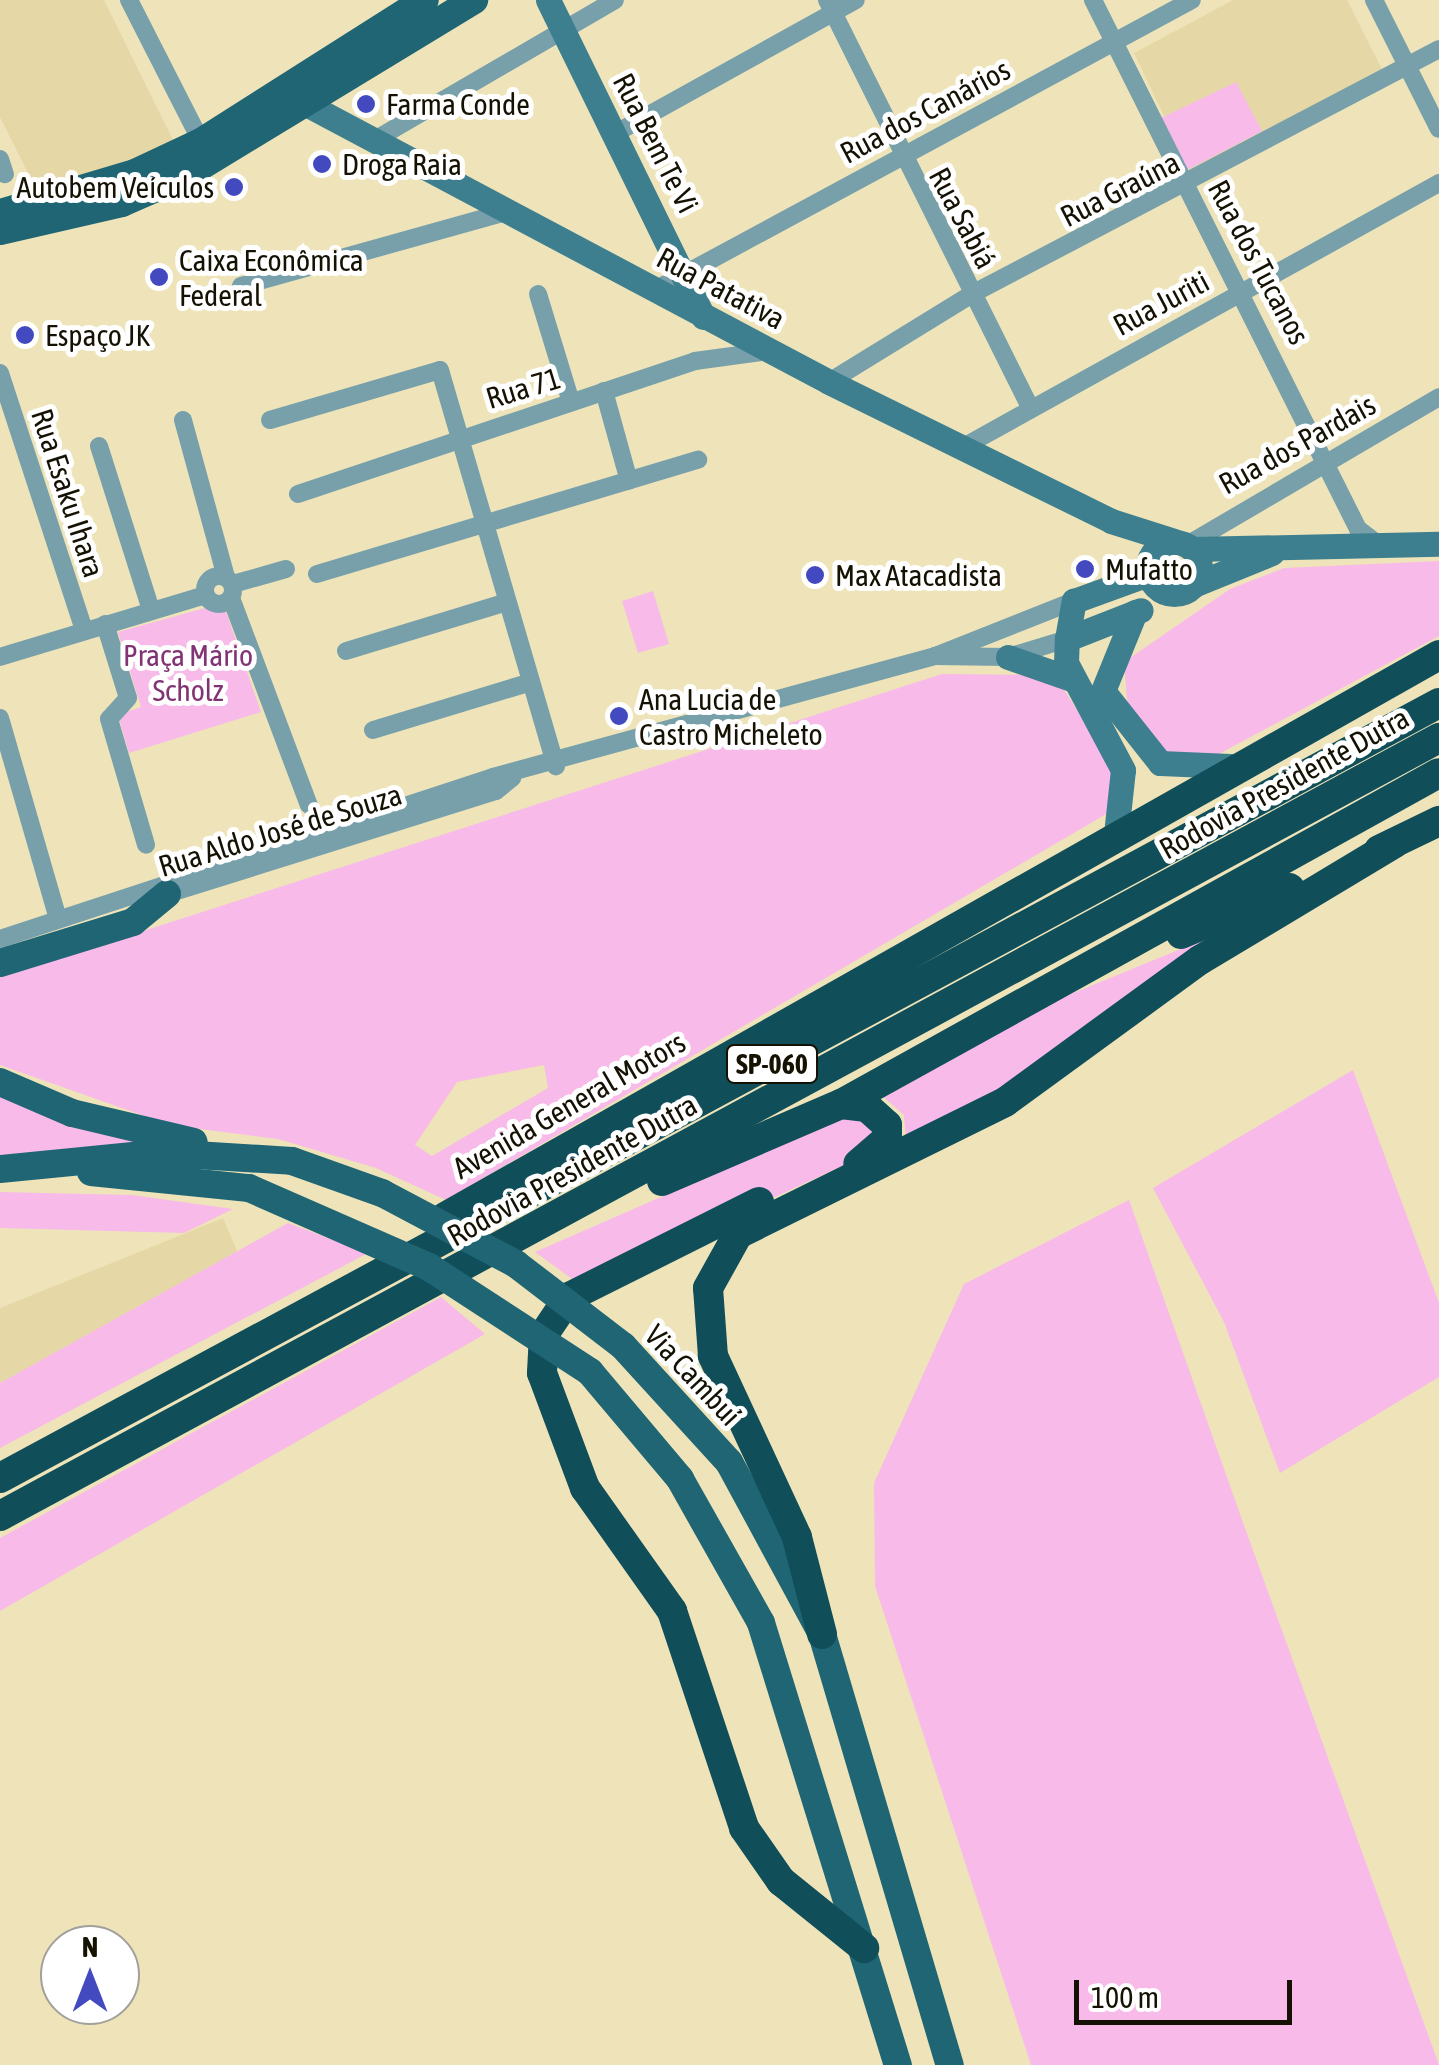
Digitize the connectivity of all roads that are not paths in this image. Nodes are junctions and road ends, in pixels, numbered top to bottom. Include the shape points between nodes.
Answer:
1 (129, 0) edge
2 (425, 0) edge
3 (474, 0) edge
4 (548, 0) edge
5 (614, 0) edge
6 (856, 0) edge
7 (1094, 0) edge
8 (1192, 0) edge
9 (1374, 0) edge
10 (830, 6) edge
11 (563, 32) junction
12 (1113, 42) junction
13 (1439, 49) edge
14 (1408, 66) junction
15 (306, 104) junction
16 (1439, 128) edge
17 (616, 133) junction
18 (378, 138) junction
19 (206, 151) junction
20 (900, 156) junction
21 (1439, 184) edge
22 (1188, 186) junction
23 (510, 211) junction
24 (0, 213) edge
25 (0, 231) edge
26 (683, 271) junction
27 (241, 286) dead end
28 (1244, 289) junction
29 (654, 290) junction
30 (538, 294) dead end
31 (972, 294) junction
32 (712, 322) junction
33 (770, 352) junction
34 (696, 361) junction
35 (0, 373) edge
36 (830, 382) junction
37 (604, 392) junction
38 (1439, 397) edge
39 (571, 402) junction
40 (1029, 406) junction
41 (183, 420) dead end
42 (270, 420) dead end
43 (460, 438) junction
44 (99, 446) dead end
45 (965, 446) junction
46 (1329, 457) junction
47 (698, 460) dead end
48 (630, 481) junction
49 (298, 494) dead end
50 (1110, 521) junction
51 (484, 524) junction
52 (1439, 544) edge
53 (1185, 545) junction
54 (1380, 545) junction
55 (1290, 546) junction
56 (286, 568) dead end
57 (1148, 569) junction
58 (317, 574) dead end
59 (230, 586) junction
60 (1186, 589) junction
61 (1074, 601) junction
62 (507, 602) junction
63 (151, 610) junction
64 (1135, 612) junction
65 (104, 624) junction
66 (84, 630) junction
67 (1067, 639) junction
68 (346, 651) dead end
69 (1439, 655) edge
70 (935, 656) junction
71 (0, 657) edge
72 (1008, 657) junction
73 (1074, 680) junction
74 (531, 682) junction
75 (1439, 703) edge
76 (0, 718) edge
77 (373, 730) dead end
78 (1439, 738) edge
79 (556, 766) junction
80 (1230, 766) junction
81 (1439, 773) edge
82 (512, 778) junction
83 (309, 805) dead end
84 (1439, 822) edge
85 (1116, 834) junction
86 (1395, 843) junction
87 (146, 845) dead end
88 (166, 894) junction
89 (58, 919) junction
90 (0, 939) edge
91 (0, 963) edge
92 (1022, 1002) junction
93 (0, 1082) edge
94 (841, 1104) junction
95 (234, 1152) junction
96 (5, 1168) edge
97 (445, 1280) junction
98 (103, 1423) junction
99 (0, 1478) edge
100 (0, 1516) edge
101 (822, 1634) junction
102 (864, 1948) junction
103 (898, 2065) edge
104 (950, 2065) edge

1 - 19 street
2 - 19 main road
3 - 15 main road
4 - 11 main road, Rua Bem Te Vi
5 - 11 street
6 - 10 street
7 - 12 street, Rua dos Tucanos
8 - 12 street, Rua dos Canários
9 - 14 street
10 - 17 street
10 - 20 street, Rua Sabiá
11 - 17 main road, Rua Bem Te Vi
11 - 18 street
12 - 20 street, Rua dos Canários
12 - 22 street, Rua dos Tucanos
13 - 14 street, Rua Graúna
14 - 16 street
14 - 22 street, Rua Graúna
15 - 18 main road, Rua Patativa
15 - 19 main road
17 - 26 main road, Rua Bem Te Vi
18 - 23 main road, Rua Patativa
19 - 24 main road
19 - 25 main road via 122,203
20 - 26 street, Rua dos Canários
20 - 31 street, Rua Sabiá
21 - 28 street, Rua Juriti
22 - 28 street, Rua dos Tucanos
22 - 31 street, Rua Graúna
23 - 27 street
23 - 29 main road, Rua Patativa
26 - 29 street, Rua dos Canários
26 - 32 main road, Rua Bem Te Vi
28 - 40 street, Rua Juriti
28 - 46 street, Rua dos Tucanos
29 - 32 main road, Rua Patativa
30 - 39 street
31 - 36 street, Rua Graúna
31 - 40 street, Rua Sabiá
32 - 33 main road, Rua Patativa
32 - 34 street via 720,347
33 - 34 street, Rua 71
33 - 36 main road, Rua Patativa
34 - 37 street, Rua 71
35 - 66 street, Rua Esaku Ihara
36 - 45 main road, Rua Patativa
37 - 39 street, Rua 71
37 - 48 street
38 - 46 street, Rua dos Pardais
39 - 43 street, Rua 71
40 - 45 street, Rua Juriti
41 - 59 street
42 - 43 street via 440,370
43 - 49 street, Rua 71
43 - 51 street
44 - 63 street
45 - 50 main road, Rua Patativa
46 - 53 street, Rua dos Pardais
46 - 54 street, Rua dos Tucanos via 1358,528
47 - 48 street
48 - 51 street
50 - 53 main road, Rua Patativa
50 - 57 main road, Rua Patativa
51 - 58 street
51 - 62 street
52 - 54 main road, Rua Patativa
53 - 55 main road, Rua Patativa
53 - 57 main road
53 - 60 main road
54 - 55 main road, Rua Patativa
55 - 60 main road
56 - 59 street
57 - 60 main road, Rua Patativa
57 - 61 main road
59 - 63 street via 208,581 206,595
59 - 83 street
60 - 64 main road
61 - 67 main road
61 - 70 street, Rua Aldo José de Souza
62 - 68 street
62 - 74 street
63 - 65 street
64 - 67 main road
64 - 80 main road via 1103,691 1160,763
65 - 66 street
65 - 87 street via 128,698 109,719
66 - 71 street
67 - 72 street, Rua Aldo José de Souza
67 - 73 main road
69 - 80 highway, Avenida General Motors
70 - 72 street, Rua Aldo José de Souza
70 - 79 street, Rua Aldo José de Souza
72 - 73 main road
73 - 85 main road via 1122,770
74 - 77 street
74 - 79 street
75 - 98 highway, Rodovia Presidente Dutra / SP-060
76 - 89 street
78 - 97 highway, Rodovia Presidente Dutra / SP-060
79 - 82 street, Rua Aldo José de Souza
80 - 85 highway, Avenida General Motors
81 - 92 highway
82 - 88 street, Rua Aldo José de Souza via 496,791
82 - 89 street, Rua Aldo José de Souza
84 - 86 highway
85 - 98 highway, Avenida General Motors via 543,1159
86 - 92 highway
86 - 101 highway via 1188,968 1005,1102 764,1216 730,1246 708,1288 713,1356 797,1537
88 - 89 street, Rua Aldo José de Souza
88 - 91 main road via 133,922
89 - 90 street, Rua Aldo José de Souza
92 - 94 highway
93 - 95 main road via 72,1113
94 - 97 highway
94 - 102 highway via 880,1114 887,1138 879,1149 568,1297 544,1334 542,1373 586,1488 672,1611 744,1828 782,1881
95 - 96 main road, Via Cambuí
95 - 101 main road, Via Cambuí, bridge via 292,1160 382,1193 516,1264 623,1346 729,1462
96 - 102 main road, Via Cambuí, bridge via 249,1188 430,1267 590,1372 680,1478 761,1623
97 - 100 highway, Rodovia Presidente Dutra / SP-060
98 - 99 highway, Rodovia Presidente Dutra / SP-060
101 - 104 main road, Via Cambuí
102 - 103 main road, Via Cambuí

